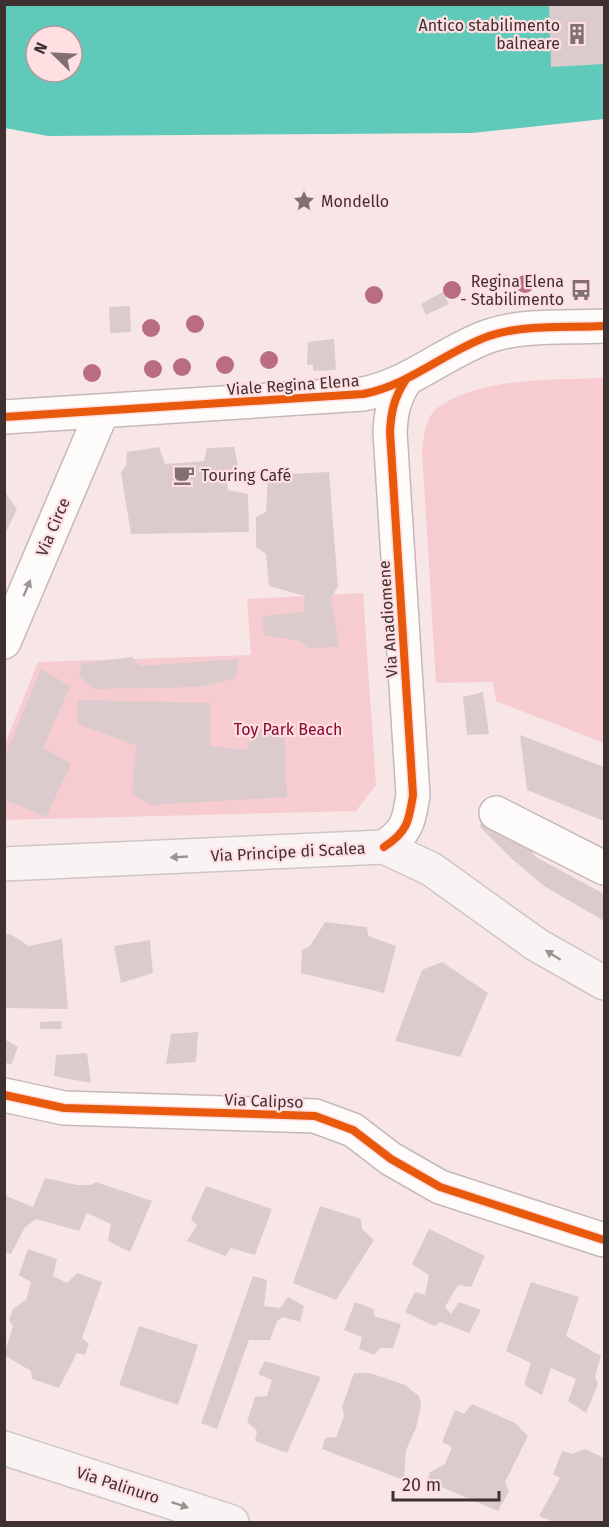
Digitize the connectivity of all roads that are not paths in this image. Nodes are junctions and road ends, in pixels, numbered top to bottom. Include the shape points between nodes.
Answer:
1 (604, 326) edge
2 (405, 381) junction
3 (102, 411) junction
4 (4, 417) edge
5 (4, 642) edge
6 (496, 813) dead end
7 (384, 847) junction
8 (4, 864) edge
9 (604, 868) edge
10 (604, 983) edge
11 (4, 1095) edge
12 (604, 1240) edge
13 (4, 1448) edge
14 (232, 1522) edge

1 - 2 street, Viale Regina Elena via 491,335 465,345
2 - 3 street, Viale Regina Elena via 384,390 345,396
2 - 7 street, Via Anadiomene via 395,396 390,432 413,795 410,819 401,836
3 - 4 street, Viale Regina Elena
5 -> 3 street, Via Circe
6 - 9 street
7 -> 8 main road, Via Principe di Scalea
10 -> 7 main road, Via Principe di Scalea via 537,945 431,869
11 - 12 street, Via Calipso via 64,1108 315,1116 353,1130 391,1159 440,1187
13 -> 14 main road, Via Palinuro

